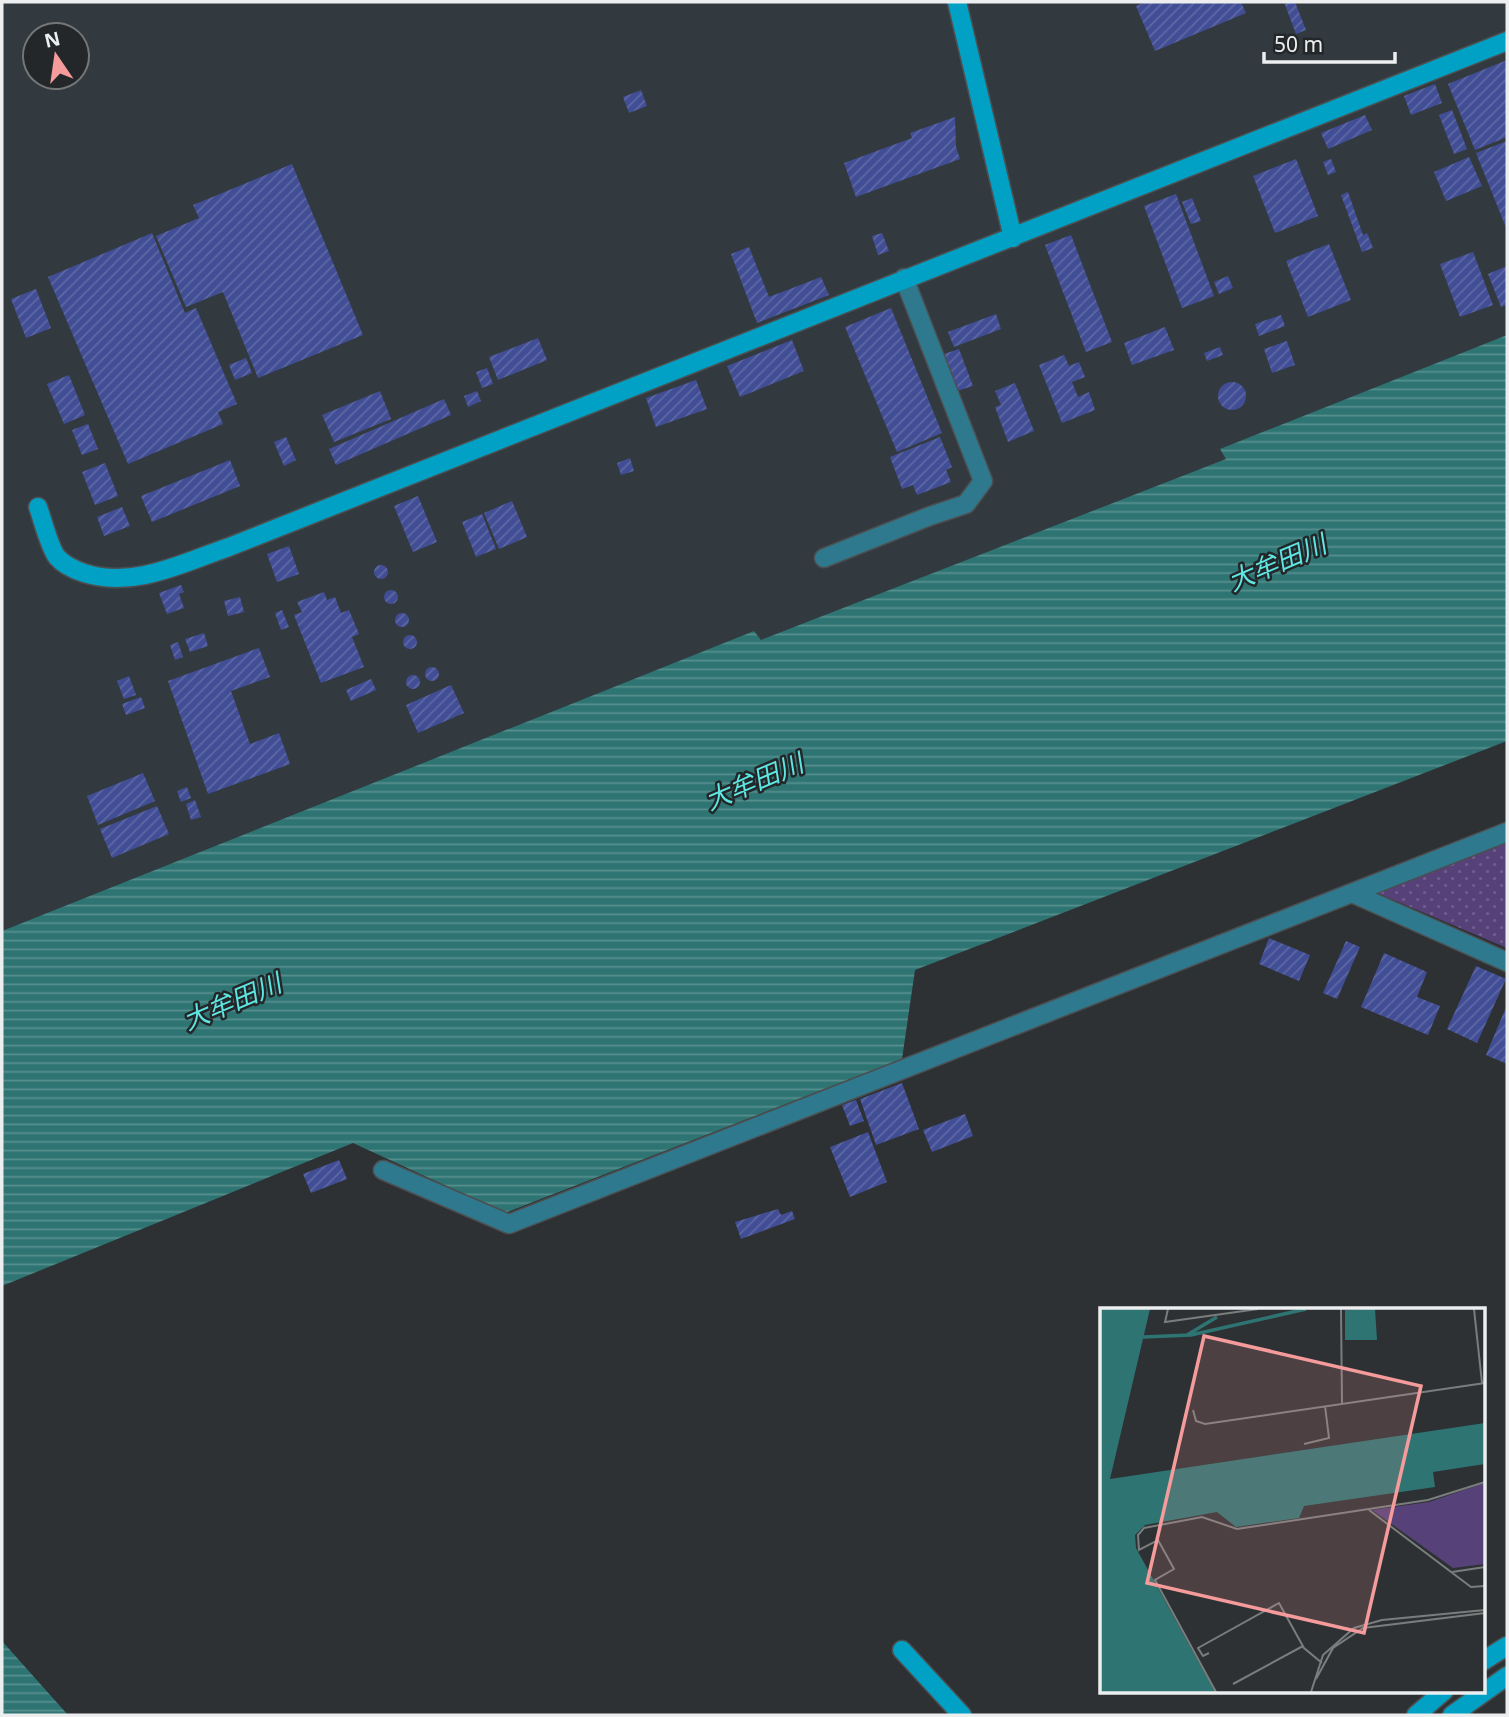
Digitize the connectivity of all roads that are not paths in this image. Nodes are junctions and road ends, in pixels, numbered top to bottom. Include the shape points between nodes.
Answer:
1 (957, 2) edge
2 (1507, 41) edge
3 (1013, 237) junction
4 (904, 278) junction
5 (38, 507) dead end
6 (824, 558) dead end
7 (1507, 832) edge
8 (1352, 893) junction
9 (1507, 962) edge
10 (383, 1170) dead end
11 (1507, 1646) edge
12 (902, 1650) dead end
13 (1484, 1660) edge
14 (1507, 1676) edge
15 (1443, 1692) edge
16 (962, 1715) edge
17 (1416, 1715) edge
18 (1452, 1715) edge

1 - 3 street
2 - 3 street
3 - 4 street
4 - 5 street via 229,547 141,577 101,579 75,570 56,557
4 - 6 street via 983,481 966,504
7 - 8 street
8 - 9 street
8 - 10 street via 509,1224
11 - 13 street
12 - 16 street
14 - 18 street
15 - 17 street

